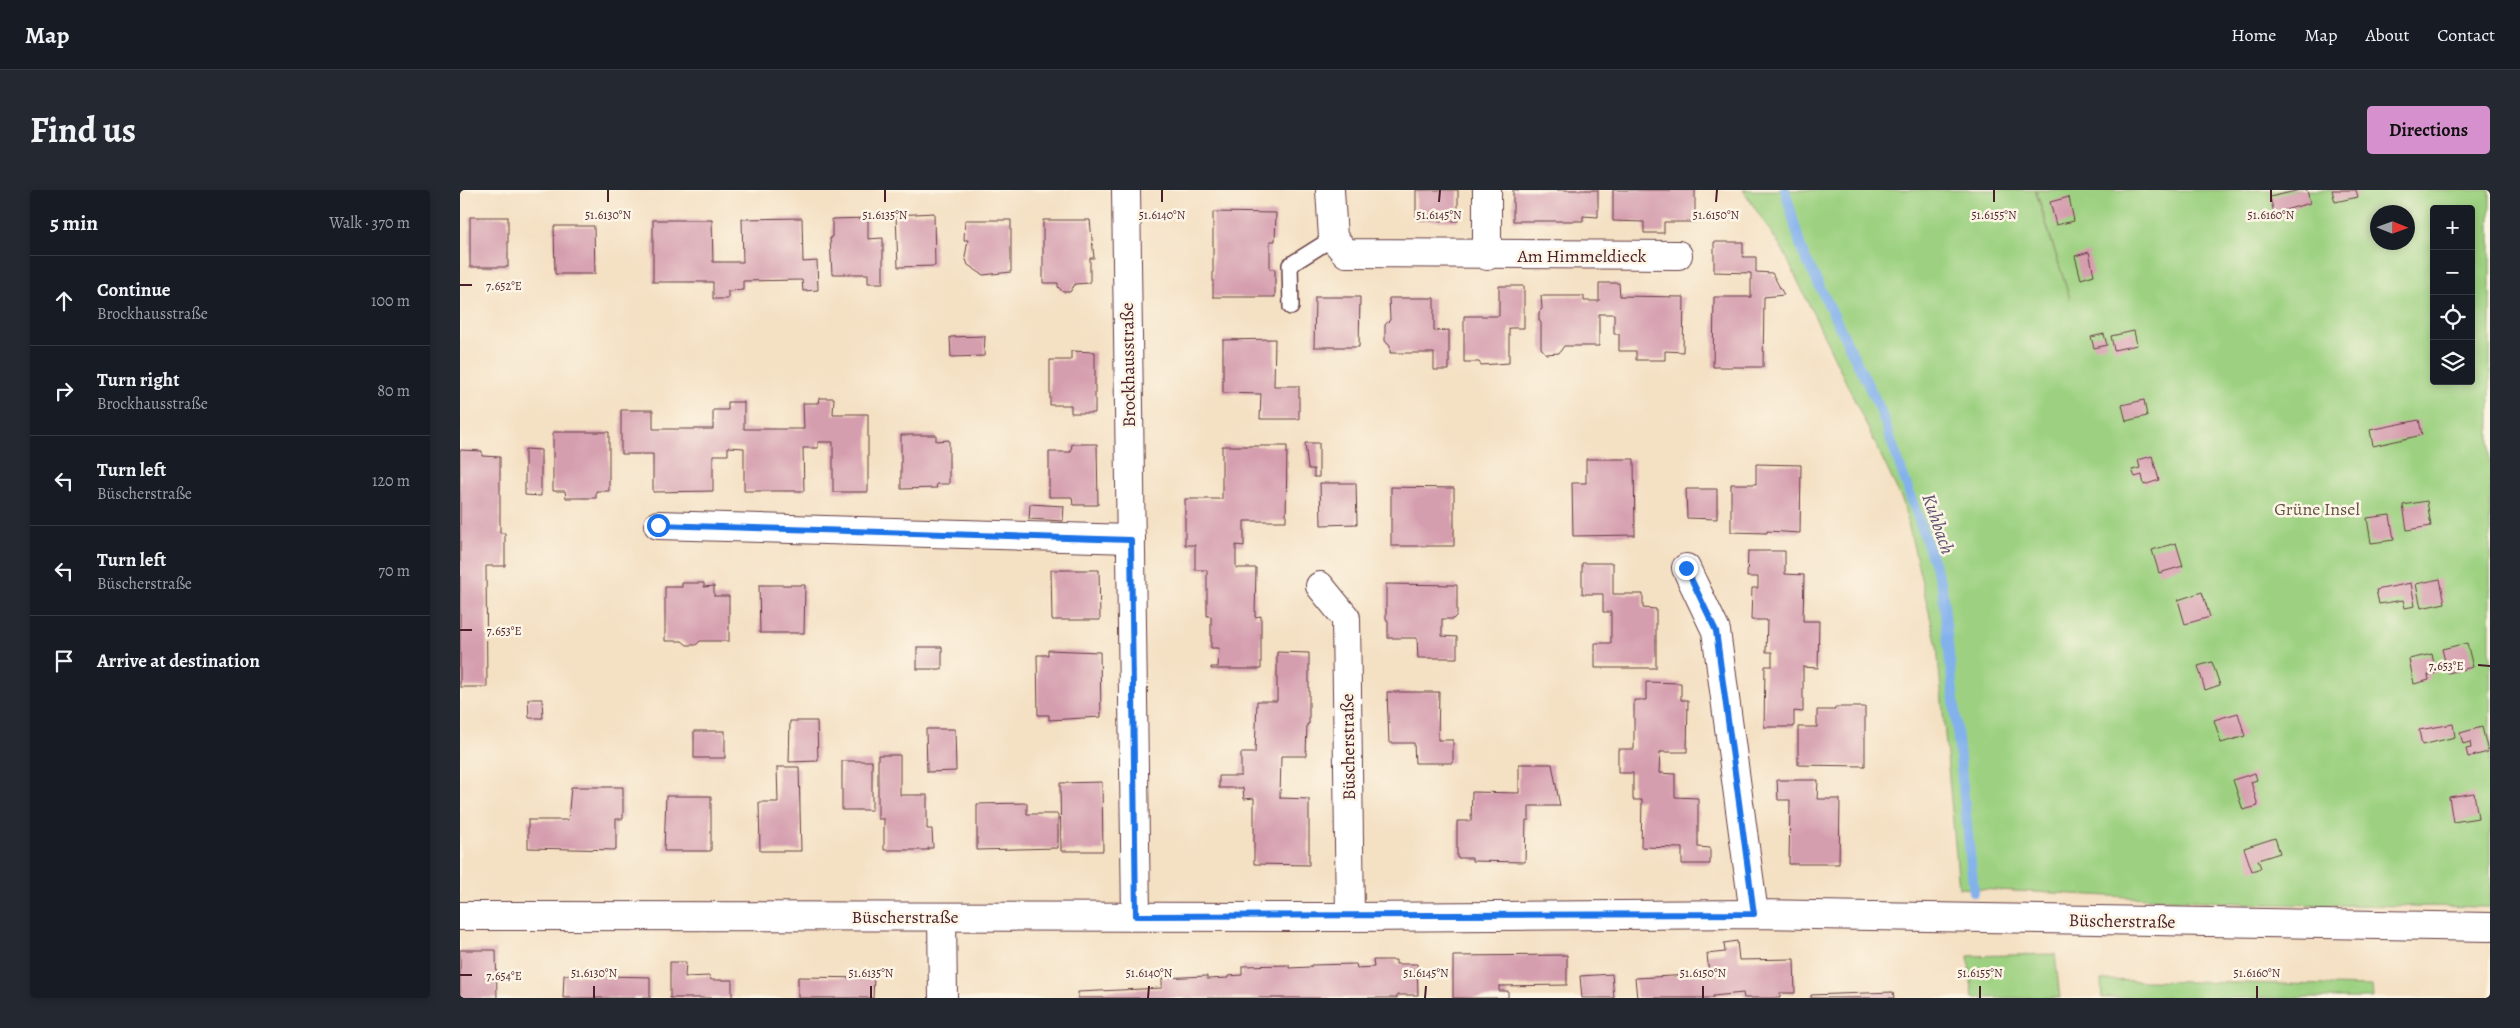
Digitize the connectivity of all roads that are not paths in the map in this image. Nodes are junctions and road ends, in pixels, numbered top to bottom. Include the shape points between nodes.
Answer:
1 (1126, 190) edge
2 (1330, 190) edge
3 (1487, 190) edge
4 (1334, 238) junction
5 (1678, 255) dead end
6 (1487, 256) junction
7 (1291, 307) dead end
8 (658, 525) dead end
9 (1131, 540) junction
10 (1686, 568) dead end
11 (1320, 586) dead end
12 (1754, 914) junction
13 (460, 916) edge
14 (1136, 916) junction
15 (1350, 917) junction
16 (942, 918) junction
17 (2490, 927) edge
18 (943, 998) edge

1 - 9 street, Brockhausstraße
2 - 4 street
3 - 6 street
4 - 6 street, Am Himmeldieck via 1346,253
4 - 7 lane via 1290,264
5 - 6 street, Am Himmeldieck
8 - 9 street
9 - 14 street, Brockhausstraße
10 - 12 street via 1716,631
11 - 15 street, Büscherstraße via 1346,618
12 - 15 street, Büscherstraße
12 - 17 street, Büscherstraße
13 - 16 street, Büscherstraße
14 - 15 street, Büscherstraße
14 - 16 street, Büscherstraße
16 - 18 street

